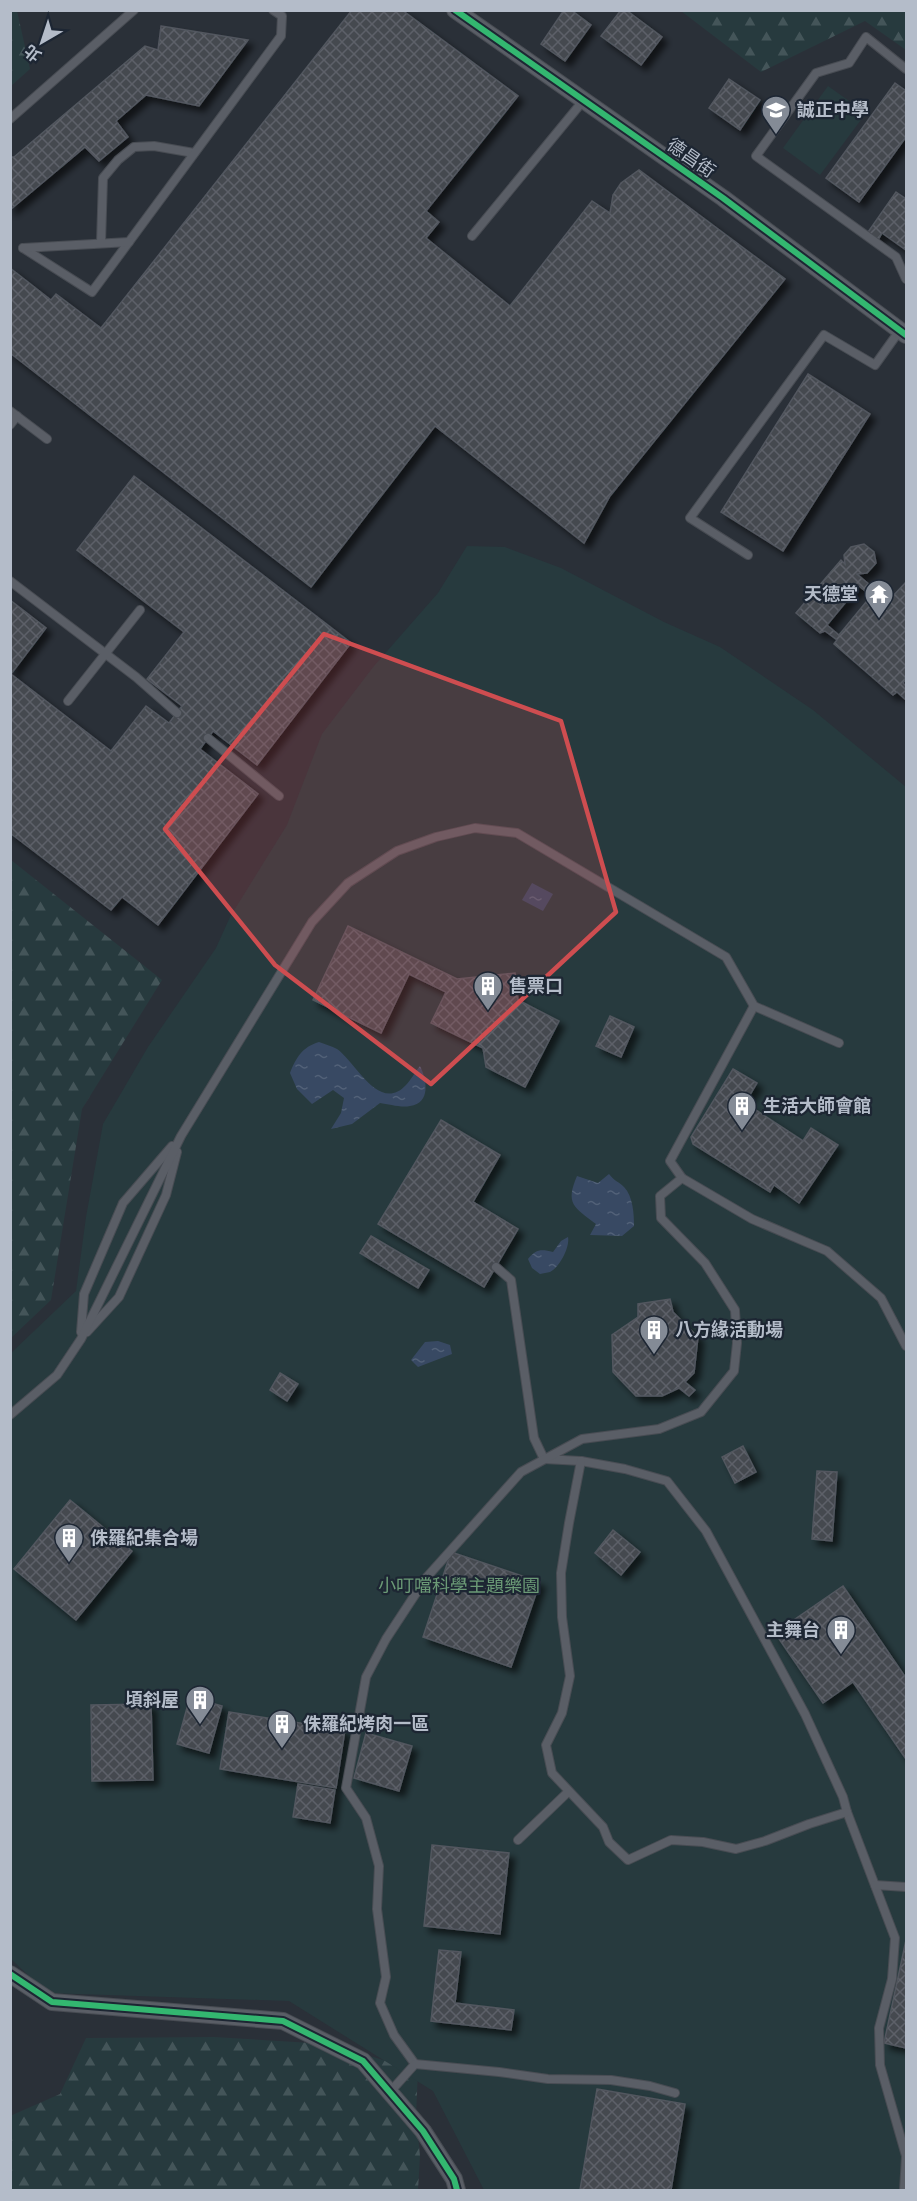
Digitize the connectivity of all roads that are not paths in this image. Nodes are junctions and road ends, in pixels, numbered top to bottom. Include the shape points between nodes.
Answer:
1 (134, 10) edge
2 (273, 10) edge
3 (454, 10) edge
4 (906, 69) edge
5 (583, 101) junction
6 (10, 119) edge
7 (194, 153) junction
8 (472, 236) dead end
9 (129, 242) junction
10 (101, 243) junction
11 (906, 279) edge
12 (903, 332) edge
13 (14, 414) edge
14 (10, 425) edge
15 (47, 439) dead end
16 (748, 555) dead end
17 (10, 581) edge
18 (140, 610) dead end
19 (105, 654) junction
20 (68, 701) dead end
21 (177, 713) dead end
22 (208, 738) dead end
23 (279, 796) dead end
24 (754, 1006) junction
25 (839, 1043) dead end
26 (181, 1136) junction
27 (682, 1178) junction
28 (496, 1267) dead end
29 (81, 1339) junction
30 (906, 1346) edge
31 (10, 1415) edge
32 (544, 1459) junction
33 (581, 1461) junction
34 (568, 1792) junction
35 (847, 1812) junction
36 (518, 1840) dead end
37 (875, 1886) junction
38 (906, 1887) edge
39 (10, 1974) edge
40 (415, 2064) junction
41 (390, 2092) junction
42 (675, 2093) dead end
43 (906, 2156) edge
44 (457, 2190) edge
45 (904, 2190) edge

1 - 6 lane
2 - 7 lane via 282,16 281,36
3 - 5 street, 德昌街
4 - 11 lane via 866,38 849,63 816,73 756,156 896,257
5 - 8 lane
5 - 12 street, 德昌街 via 723,198
7 - 9 lane
7 - 10 lane via 134,147 118,160 103,178
9 - 10 lane
9 - 10 lane via 92,292 23,248
12 - 16 lane via 875,365 824,335 690,518
13 - 14 lane
13 - 15 lane
17 - 19 lane
18 - 19 lane
19 - 20 lane
19 - 21 lane
22 - 23 lane
24 - 25 lane
24 - 26 lane via 726,957 517,833 475,828 397,851 348,882 312,922
24 - 27 lane via 670,1161
26 - 29 lane
26 - 29 lane via 166,1195 119,1297
26 - 29 lane via 123,1203 84,1294
27 - 30 lane via 752,1219 827,1251 882,1298
27 - 32 lane via 660,1196 661,1218 705,1263 735,1310 734,1371 701,1412 659,1429 582,1439
28 - 32 lane via 511,1280 534,1438
29 - 31 lane via 57,1375
32 - 33 lane
32 - 40 lane via 521,1472 426,1578 366,1677 346,1788 366,1818 379,1866 377,1909 386,1977 381,2003 394,2035
33 - 34 lane via 561,1573 570,1676 562,1713 546,1745 552,1773
33 - 35 lane via 667,1481 706,1531 805,1714
34 - 35 lane via 603,1827 609,1842 627,1860 671,1840 736,1849
34 - 36 lane
35 - 37 lane
37 - 38 lane
37 - 43 lane via 895,1938 892,1979 879,2028 880,2065
39 - 41 street via 52,2002 283,2021 363,2061
40 - 41 lane
40 - 42 lane via 548,2079 610,2080
41 - 44 street via 423,2131
43 - 45 lane

